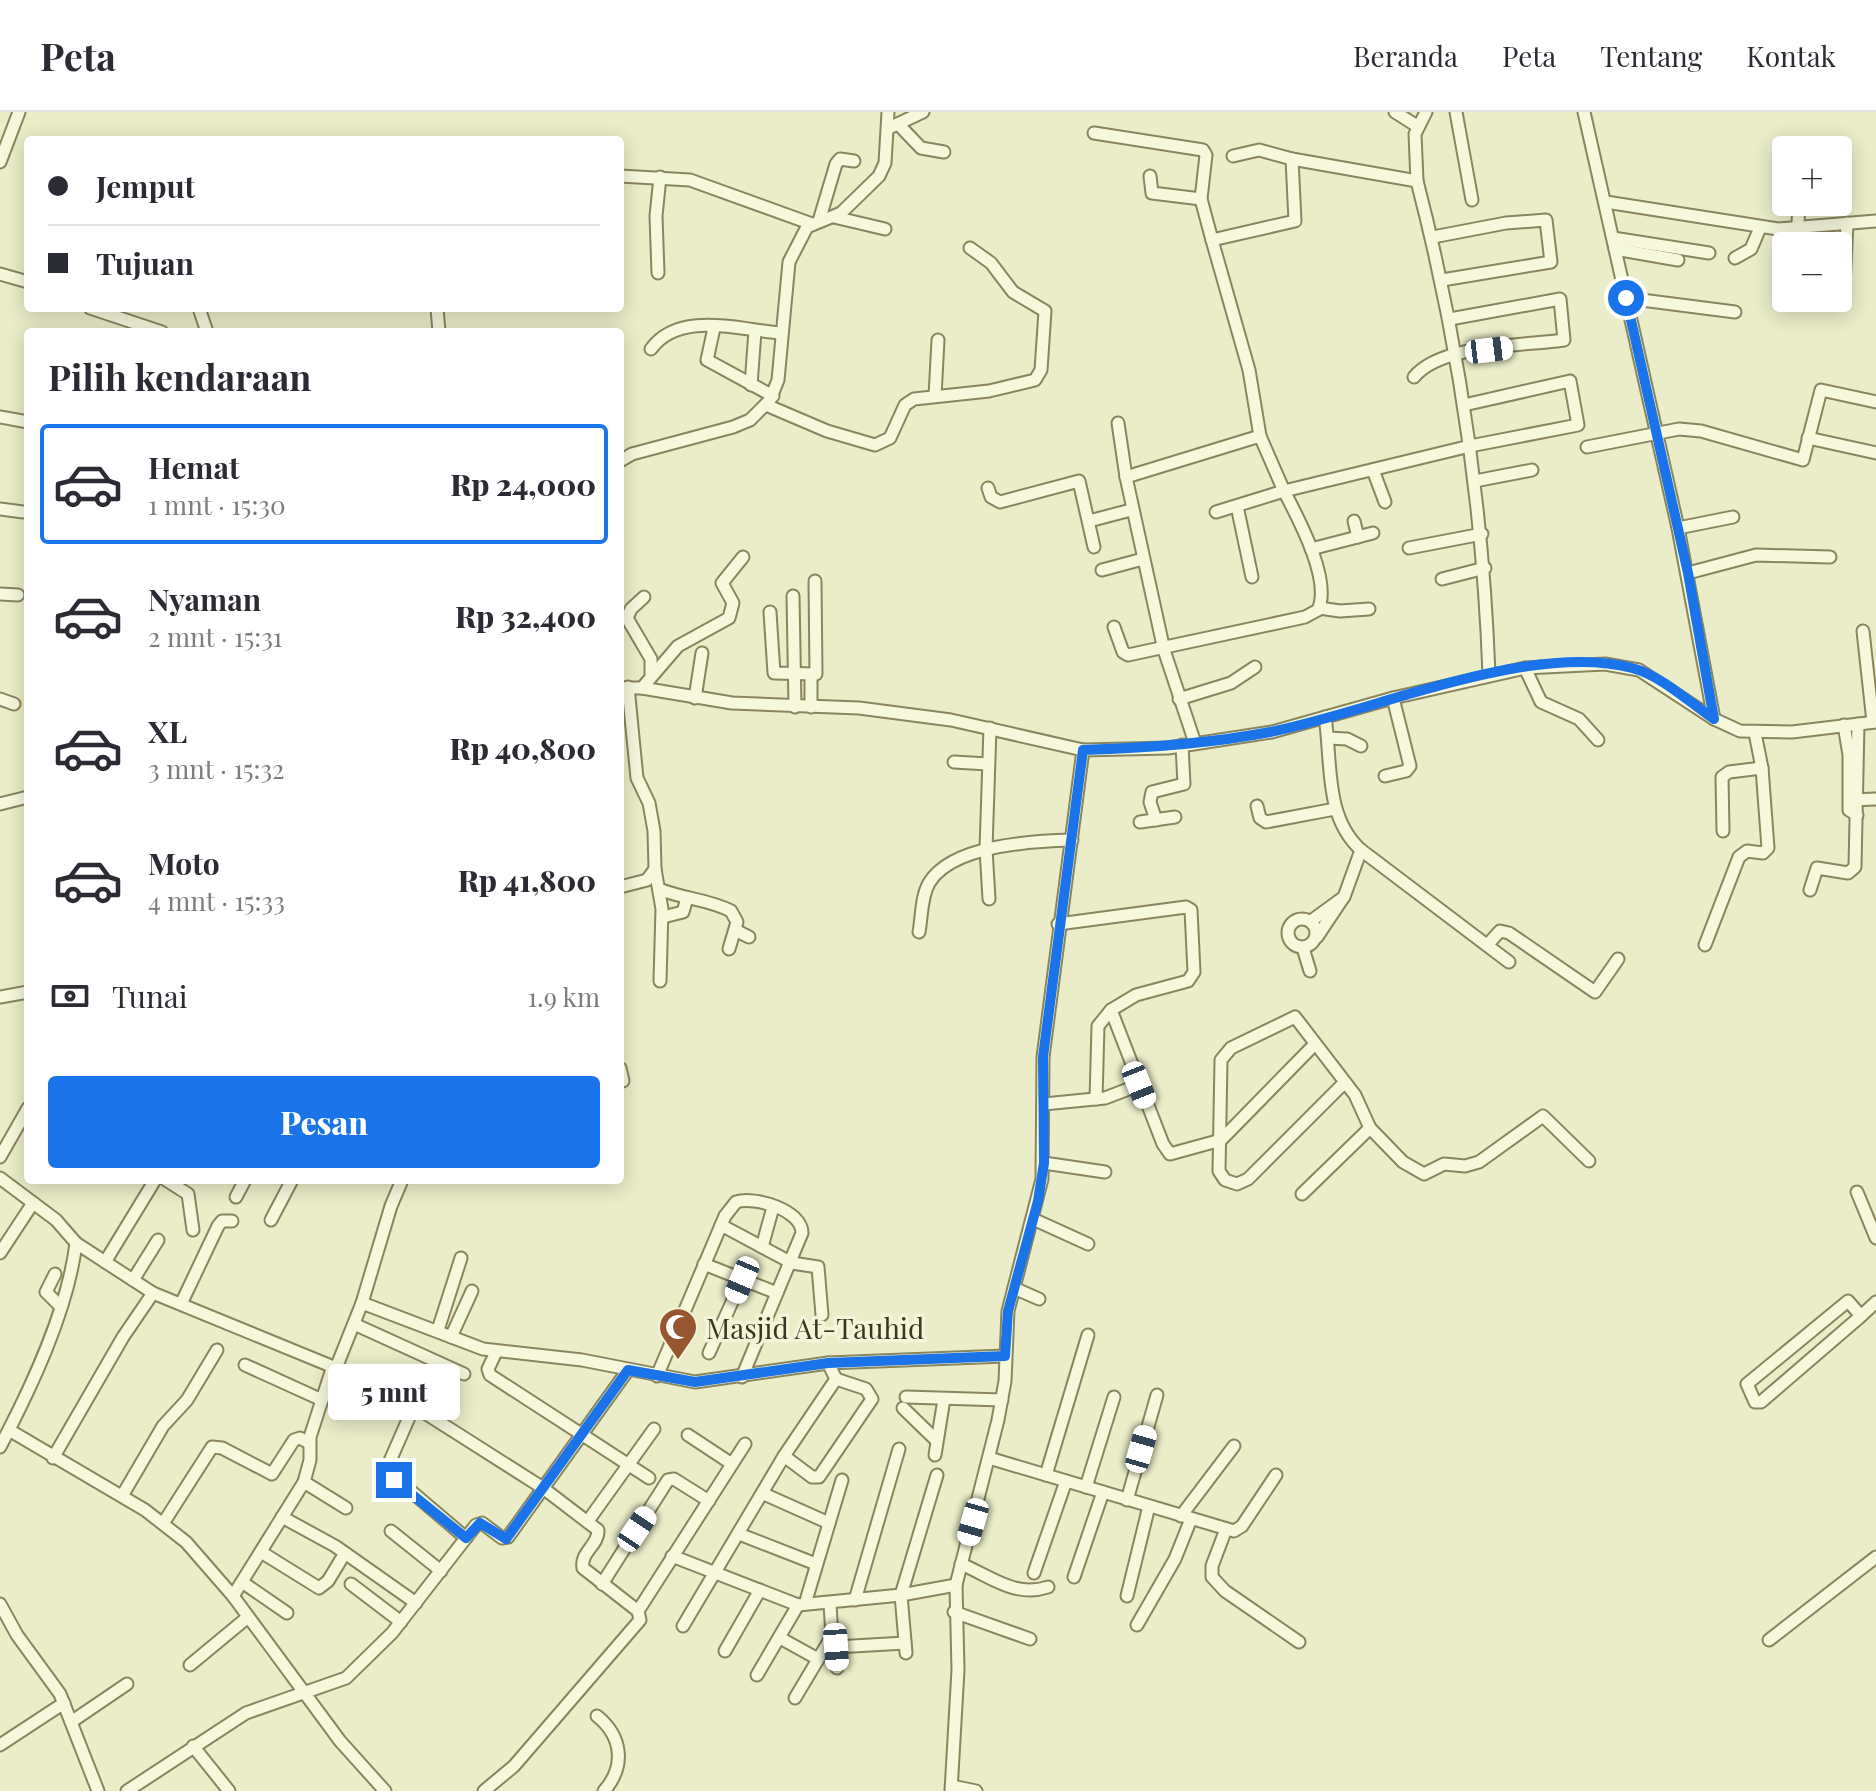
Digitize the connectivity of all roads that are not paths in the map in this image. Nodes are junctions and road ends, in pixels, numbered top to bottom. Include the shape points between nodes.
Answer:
1 (19, 112) edge
2 (888, 112) edge
3 (923, 112) edge
4 (1395, 112) edge
5 (1426, 112) edge
6 (1456, 112) edge
7 (1584, 112) edge
8 (1417, 126) junction
9 (892, 127) junction
10 (1094, 133) dead end
11 (944, 152) dead end
12 (1233, 156) dead end
13 (1292, 159) junction
14 (854, 161) dead end
15 (0, 162) edge
16 (624, 176) edge
17 (1150, 176) dead end
18 (660, 177) junction
19 (1417, 181) junction
20 (1201, 199) junction
21 (1472, 200) dead end
22 (1606, 202) junction
23 (1798, 216) edge
24 (834, 217) junction
25 (1876, 221) edge
26 (815, 222) junction
27 (1847, 223) junction
28 (1760, 228) junction
29 (1798, 228) junction
30 (885, 229) dead end
31 (1798, 232) edge
32 (1847, 232) edge
33 (1433, 237) junction
34 (1212, 240) junction
35 (1614, 244) junction
36 (970, 248) dead end
37 (1709, 253) dead end
38 (1735, 258) dead end
39 (1678, 260) dead end
40 (658, 273) dead end
41 (0, 274) edge
42 (1442, 280) junction
43 (24, 281) edge
44 (1626, 298) junction
45 (103, 312) edge
46 (1735, 312) dead end
47 (1450, 319) junction
48 (150, 328) edge
49 (714, 328) junction
50 (755, 331) junction
51 (781, 333) junction
52 (938, 340) dead end
53 (651, 349) dead end
54 (1457, 354) junction
55 (1414, 377) dead end
56 (751, 385) junction
57 (935, 396) junction
58 (770, 400) junction
59 (1876, 402) edge
60 (1464, 405) junction
61 (0, 417) edge
62 (24, 421) edge
63 (1118, 423) dead end
64 (1656, 432) junction
65 (1260, 436) junction
66 (1808, 438) junction
67 (1470, 446) junction
68 (1587, 447) dead end
69 (1876, 453) edge
70 (624, 459) edge
71 (1373, 470) junction
72 (1532, 470) dead end
73 (1126, 477) junction
74 (1475, 481) junction
75 (988, 488) dead end
76 (1284, 491) junction
77 (1385, 502) dead end
78 (1237, 506) junction
79 (0, 509) edge
80 (1131, 510) junction
81 (23, 512) dead end
82 (1216, 512) dead end
83 (1733, 517) dead end
84 (1089, 521) junction
85 (1354, 521) dead end
86 (1678, 528) junction
87 (1373, 533) dead end
88 (1482, 534) junction
89 (1358, 537) junction
90 (1094, 547) dead end
91 (1409, 548) dead end
92 (1311, 549) junction
93 (743, 557) dead end
94 (1830, 557) dead end
95 (1143, 559) junction
96 (1485, 568) junction
97 (1102, 570) dead end
98 (1688, 573) junction
99 (1252, 577) dead end
100 (1442, 579) dead end
101 (815, 581) dead end
102 (0, 594) edge
103 (18, 595) dead end
104 (793, 596) dead end
105 (644, 597) dead end
106 (1319, 608) junction
107 (1369, 609) dead end
108 (770, 612) dead end
109 (1114, 627) dead end
110 (1863, 631) dead end
111 (1164, 650) junction
112 (702, 653) dead end
113 (1255, 667) dead end
114 (1525, 668) junction
115 (651, 675) junction
116 (1489, 675) junction
117 (797, 676) junction
118 (811, 676) junction
119 (624, 688) edge
120 (642, 688) junction
121 (695, 698) junction
122 (1393, 698) junction
123 (0, 699) edge
124 (1179, 699) junction
125 (14, 704) dead end
126 (795, 707) junction
127 (811, 707) junction
128 (1325, 717) junction
129 (1714, 719) junction
130 (1875, 722) edge
131 (1858, 724) junction
132 (1844, 725) junction
133 (990, 728) junction
134 (1755, 733) junction
135 (1328, 738) junction
136 (1598, 740) dead end
137 (1195, 743) junction
138 (1182, 745) junction
139 (1361, 746) dead end
140 (1083, 750) junction
141 (954, 762) dead end
142 (988, 764) junction
143 (1762, 768) junction
144 (1385, 776) dead end
145 (24, 798) edge
146 (1876, 799) edge
147 (1853, 800) junction
148 (0, 804) edge
149 (1257, 806) dead end
150 (1335, 809) junction
151 (1175, 817) dead end
152 (1156, 820) junction
153 (1140, 822) dead end
154 (1723, 831) dead end
155 (1072, 840) junction
156 (986, 849) junction
157 (1361, 850) junction
158 (655, 869) junction
159 (624, 886) edge
160 (659, 889) junction
161 (1810, 890) dead end
162 (1344, 897) junction
163 (687, 898) junction
164 (989, 899) dead end
165 (663, 917) junction
166 (1311, 921) junction
167 (1058, 924) junction
168 (735, 930) junction
169 (919, 932) dead end
170 (749, 937) dead end
171 (1317, 937) junction
172 (1489, 943) junction
173 (1705, 945) dead end
174 (1303, 948) junction
175 (729, 949) dead end
176 (1618, 959) dead end
177 (1509, 962) dead end
178 (1310, 971) dead end
179 (660, 981) dead end
180 (24, 993) edge
181 (0, 997) edge
182 (1111, 1010) junction
183 (1315, 1044) junction
184 (1344, 1083) junction
185 (1139, 1085) junction
186 (1096, 1099) junction
187 (1044, 1104) junction
188 (24, 1115) edge
189 (1370, 1128) junction
190 (1221, 1140) junction
191 (0, 1157) edge
192 (1589, 1161) dead end
193 (1044, 1163) junction
194 (1105, 1172) dead end
195 (0, 1178) edge
196 (154, 1184) edge
197 (165, 1184) edge
198 (243, 1184) edge
199 (290, 1184) edge
200 (401, 1184) edge
201 (1857, 1192) dead end
202 (1302, 1194) dead end
203 (236, 1197) dead end
204 (33, 1203) junction
205 (773, 1207) junction
206 (1033, 1219) junction
207 (271, 1220) dead end
208 (232, 1221) dead end
209 (721, 1225) junction
210 (193, 1230) dead end
211 (1876, 1238) edge
212 (158, 1240) dead end
213 (211, 1242) junction
214 (76, 1243) junction
215 (1088, 1244) dead end
216 (225, 1247) dead end
217 (762, 1247) junction
218 (0, 1253) edge
219 (461, 1258) dead end
220 (105, 1262) junction
221 (792, 1263) junction
222 (704, 1264) junction
223 (55, 1274) dead end
224 (133, 1280) junction
225 (742, 1280) junction
226 (1014, 1288) junction
227 (472, 1291) dead end
228 (153, 1293) junction
229 (777, 1293) junction
230 (1039, 1299) dead end
231 (1876, 1302) edge
232 (362, 1303) junction
233 (181, 1304) junction
234 (60, 1306) junction
235 (822, 1315) dead end
236 (1861, 1316) junction
237 (354, 1324) junction
238 (438, 1330) junction
239 (1088, 1335) dead end
240 (451, 1337) junction
241 (217, 1350) dead end
242 (496, 1352) junction
243 (709, 1353) dead end
244 (1005, 1356) junction
245 (828, 1363) junction
246 (245, 1365) dead end
247 (334, 1369) junction
248 (628, 1370) junction
249 (464, 1374) dead end
250 (657, 1376) junction
251 (742, 1377) junction
252 (836, 1379) junction
253 (1157, 1395) dead end
254 (1114, 1397) dead end
255 (944, 1399) junction
256 (322, 1400) junction
257 (1002, 1400) junction
258 (414, 1406) junction
259 (654, 1429) dead end
260 (9, 1430) junction
261 (583, 1434) junction
262 (688, 1435) dead end
263 (936, 1440) junction
264 (309, 1443) junction
265 (745, 1444) dead end
266 (1234, 1446) dead end
267 (0, 1447) edge
268 (899, 1449) dead end
269 (935, 1455) dead end
270 (784, 1456) junction
271 (53, 1458) junction
272 (989, 1458) junction
273 (732, 1464) junction
274 (629, 1465) junction
275 (937, 1475) dead end
276 (1046, 1475) junction
277 (1276, 1475) dead end
278 (649, 1478) dead end
279 (842, 1480) dead end
280 (1066, 1481) junction
281 (304, 1482) junction
282 (1086, 1487) junction
283 (543, 1488) junction
284 (1103, 1492) junction
285 (764, 1494) junction
286 (122, 1496) junction
287 (1127, 1500) junction
288 (709, 1501) junction
289 (1149, 1506) junction
290 (346, 1508) dead end
291 (282, 1517) junction
292 (1186, 1518) junction
293 (588, 1521) junction
294 (164, 1522) junction
295 (829, 1523) junction
296 (1226, 1529) junction
297 (391, 1531) dead end
298 (739, 1534) junction
299 (466, 1538) junction
300 (261, 1552) junction
301 (345, 1553) junction
302 (672, 1556) junction
303 (1876, 1557) edge
304 (816, 1564) junction
305 (961, 1564) junction
306 (441, 1571) junction
307 (713, 1573) junction
308 (1034, 1573) dead end
309 (1074, 1577) dead end
310 (242, 1582) junction
311 (351, 1584) dead end
312 (602, 1584) junction
313 (956, 1585) junction
314 (1048, 1587) dead end
315 (760, 1590) junction
316 (901, 1595) junction
317 (233, 1596) junction
318 (1127, 1596) dead end
319 (855, 1600) junction
320 (416, 1603) junction
321 (0, 1604) edge
322 (801, 1604) junction
323 (830, 1604) junction
324 (638, 1611) junction
325 (954, 1612) junction
326 (287, 1613) dead end
327 (248, 1617) junction
328 (401, 1622) junction
329 (1137, 1625) dead end
330 (683, 1626) dead end
331 (780, 1638) junction
332 (1030, 1639) dead end
333 (1769, 1640) dead end
334 (1299, 1642) dead end
335 (833, 1643) junction
336 (725, 1651) dead end
337 (818, 1659) junction
338 (190, 1665) dead end
339 (837, 1668) dead end
340 (757, 1675) dead end
341 (127, 1684) dead end
342 (306, 1694) junction
343 (795, 1698) dead end
344 (64, 1703) junction
345 (597, 1716) dead end
346 (71, 1722) junction
347 (0, 1745) edge
348 (193, 1746) junction
349 (951, 1789) edge
350 (98, 1791) edge
351 (127, 1791) edge
352 (229, 1791) edge
353 (385, 1791) edge
354 (484, 1791) edge
355 (604, 1791) edge
356 (976, 1791) edge

1 - 15 street
2 - 9 street
3 - 9 street
4 - 8 street
5 - 8 street
6 - 21 street
7 - 22 street
8 - 19 street
9 - 11 street via 921,148
9 - 24 street via 882,171
10 - 20 street via 1203,150
12 - 13 street via 1259,150
13 - 19 street
13 - 34 street via 1295,221
14 - 26 street via 840,159 836,164
16 - 18 street
17 - 20 street via 1152,193
18 - 26 street via 705,184
18 - 40 street
19 - 33 street
20 - 34 street
22 - 28 street
22 - 35 street
23 - 29 street
24 - 26 street
24 - 30 street
25 - 27 street
26 - 51 street via 789,262
27 - 29 street
27 - 32 street
28 - 29 street
28 - 38 street via 1751,249
29 - 31 street
33 - 42 street
33 - 42 street via 1546,220 1551,262
34 - 65 street via 1249,370
35 - 37 street
35 - 39 street
35 - 44 street
36 - 57 street via 991,263 1013,292 1045,311 1041,370 1029,383
41 - 43 street
42 - 47 street
44 - 46 street
44 - 64 street
45 - 48 street
47 - 54 street
47 - 54 street via 1560,299 1564,340
49 - 50 street
49 - 53 street via 692,325 666,333
49 - 56 street via 707,360
50 - 51 street
50 - 56 street
51 - 58 street via 778,380
52 - 57 street
54 - 55 street via 1432,361
54 - 60 street
56 - 58 street
57 - 58 street via 909,401 890,438 875,445 827,431
58 - 70 street via 750,420 733,427
59 - 66 street via 1821,390
60 - 67 street
60 - 67 street via 1570,381 1578,425
61 - 62 street
63 - 73 street
64 - 66 street via 1701,431 1803,460
64 - 68 street
64 - 86 street
65 - 73 street
65 - 76 street
66 - 69 street
67 - 71 street
67 - 74 street
71 - 76 street
71 - 77 street
72 - 74 street
73 - 80 street
74 - 88 street
75 - 84 street via 1000,502 1077,480
76 - 78 street
76 - 92 street
78 - 82 street
78 - 99 street
79 - 81 street
80 - 84 street
80 - 95 street
83 - 86 street
84 - 90 street
85 - 89 street
86 - 98 street
87 - 89 street
88 - 91 street
88 - 96 street
89 - 92 street
92 - 106 street
93 - 115 street via 722,583 733,603 729,618 678,646
94 - 98 street via 1756,555
95 - 97 street
95 - 111 street
96 - 100 street
96 - 116 street
98 - 129 street
101 - 118 street via 818,671
102 - 103 street
104 - 117 street
105 - 115 street via 627,618 651,659
106 - 107 street
106 - 111 street via 1305,617
108 - 117 street via 774,673
109 - 111 street via 1126,655
110 - 130 street
111 - 124 street
112 - 121 street
113 - 124 street via 1231,683
114 - 116 street
114 - 129 street via 1575,663 1628,667
114 - 136 street via 1541,702 1579,719
115 - 120 street
116 - 122 street
117 - 118 street
117 - 126 street
118 - 127 street
119 - 120 street
119 - 158 street via 637,778 654,831
120 - 121 street
121 - 126 street
122 - 128 street
122 - 144 street via 1410,766
123 - 125 street
124 - 137 street
126 - 127 street
127 - 133 street via 859,708
128 - 135 street
128 - 137 street via 1272,732
129 - 134 street
130 - 131 street
131 - 132 street
131 - 147 street
132 - 134 street
132 - 147 street
133 - 140 street
133 - 142 street
134 - 143 street
135 - 139 street
135 - 150 street
137 - 138 street
138 - 140 street
138 - 152 street via 1184,781 1152,792
140 - 155 street
141 - 142 street
142 - 156 street
143 - 154 street via 1722,777
143 - 173 street via 1768,848 1739,857
145 - 148 street
146 - 147 street
147 - 161 street via 1849,810 1857,815 1854,869 1848,873 1817,868
149 - 150 street via 1266,822
150 - 157 street via 1343,831
151 - 152 street
152 - 153 street
155 - 156 street
155 - 167 street
156 - 164 street
156 - 169 street via 940,870 931,880
157 - 162 street
157 - 172 street
158 - 159 street via 647,880
158 - 160 street
160 - 163 street
160 - 165 street
162 - 166 street
162 - 171 street
163 - 165 street via 683,912
163 - 168 street via 705,899 731,911
165 - 179 street
166 - 171 street
166 - 174 street via 1293,922 1288,930 1288,939
167 - 182 street via 1191,910 1192,976 1182,984 1136,995
167 - 187 street via 1043,1057
168 - 170 street
168 - 175 street
171 - 174 street
172 - 176 street via 1500,931 1509,933 1595,992
172 - 177 street
174 - 178 street
180 - 181 street
182 - 185 street
182 - 186 street via 1098,1026
183 - 184 street
183 - 190 street
183 - 190 street via 1291,1017 1226,1051 1220,1066
184 - 189 street
184 - 190 street via 1242,1183 1221,1175
185 - 186 street
185 - 190 street via 1167,1152
186 - 187 street
187 - 193 street
188 - 191 street
189 - 192 street via 1403,1162 1424,1174 1444,1164 1479,1162 1543,1116
189 - 202 street
193 - 194 street
193 - 206 street
195 - 204 street
196 - 220 street
197 - 210 street via 188,1194
198 - 203 street
199 - 207 street
200 - 232 street
201 - 211 street
204 - 214 street
204 - 218 street
205 - 209 street via 740,1200
205 - 217 street
205 - 221 street via 793,1215 802,1227
206 - 215 street
206 - 226 street
208 - 213 street via 220,1223
209 - 217 street
209 - 222 street
212 - 224 street
213 - 216 street
213 - 233 street
214 - 220 street
214 - 234 street
217 - 221 street
219 - 238 street
220 - 224 street
221 - 229 street
221 - 235 street via 818,1267
222 - 225 street
222 - 250 street
223 - 234 street via 46,1292
224 - 228 street
225 - 229 street
225 - 243 street
226 - 230 street
226 - 244 street via 1005,1325
227 - 240 street
228 - 233 street
228 - 271 street
229 - 251 street
231 - 236 street
232 - 237 street
232 - 238 street
233 - 247 street
234 - 260 street
236 - 236 street via 1848,1301 1747,1384 1755,1402
237 - 247 street
237 - 249 street
238 - 240 street
239 - 276 street
240 - 242 street
241 - 286 street
242 - 248 street
242 - 261 street via 490,1375
244 - 245 street
244 - 257 street
245 - 251 street
245 - 252 street
246 - 256 street
247 - 256 street
247 - 258 street
248 - 250 street
248 - 261 street
250 - 251 street via 695,1382
252 - 270 street
252 - 270 street via 866,1389 872,1399 819,1477
253 - 287 street
254 - 282 street
255 - 257 street
255 - 263 street
255 - 263 street via 904,1403
256 - 264 street
257 - 272 street
258 - 283 street
258 - 299 street via 386,1470
259 - 274 street
260 - 267 street
260 - 271 street
261 - 274 street
261 - 283 street
262 - 273 street
263 - 269 street
264 - 281 street
264 - 294 street via 294,1440 272,1474 212,1447
265 - 273 street
266 - 292 street
268 - 319 street
270 - 285 street
271 - 286 street
272 - 276 street
272 - 305 street
273 - 288 street
274 - 278 street
274 - 293 street
275 - 316 street
276 - 280 street
277 - 296 street via 1239,1530
279 - 295 street
280 - 282 street
280 - 308 street
281 - 290 street
281 - 291 street
282 - 284 street
283 - 293 street
283 - 299 street via 507,1538 480,1523
284 - 287 street
284 - 309 street
285 - 295 street
285 - 298 street
286 - 294 street
287 - 289 street
288 - 302 street
288 - 312 street via 668,1480
289 - 292 street
289 - 318 street
291 - 300 street
291 - 301 street
292 - 296 street
292 - 329 street via 1175,1559
293 - 312 street via 599,1535 581,1565
294 - 317 street
295 - 304 street
296 - 334 street via 1212,1577
297 - 306 street
298 - 304 street
298 - 307 street
299 - 306 street
300 - 301 street via 319,1588
300 - 310 street
301 - 320 street
302 - 307 street
302 - 324 street
303 - 333 street
304 - 322 street
305 - 313 street
305 - 314 street via 1011,1589 1030,1592
306 - 320 street
307 - 315 street
307 - 330 street
310 - 317 street
310 - 326 street
311 - 328 street
312 - 324 street
313 - 316 street
313 - 325 street
315 - 322 street
315 - 336 street
316 - 319 street
316 - 335 street via 906,1648
317 - 327 street
319 - 323 street
320 - 328 street
321 - 344 street
322 - 323 street
322 - 331 street
323 - 335 street
324 - 354 street via 640,1620 614,1653 514,1766
325 - 332 street
325 - 349 street via 958,1670
327 - 338 street
327 - 342 street
328 - 342 street via 346,1678
331 - 337 street
331 - 340 street
335 - 337 street
335 - 339 street
337 - 343 street
341 - 346 street
342 - 348 street via 246,1713
342 - 353 street
344 - 346 street
344 - 347 street
345 - 355 street via 617,1740 617,1773
346 - 350 street
348 - 351 street
348 - 352 street
349 - 356 street

